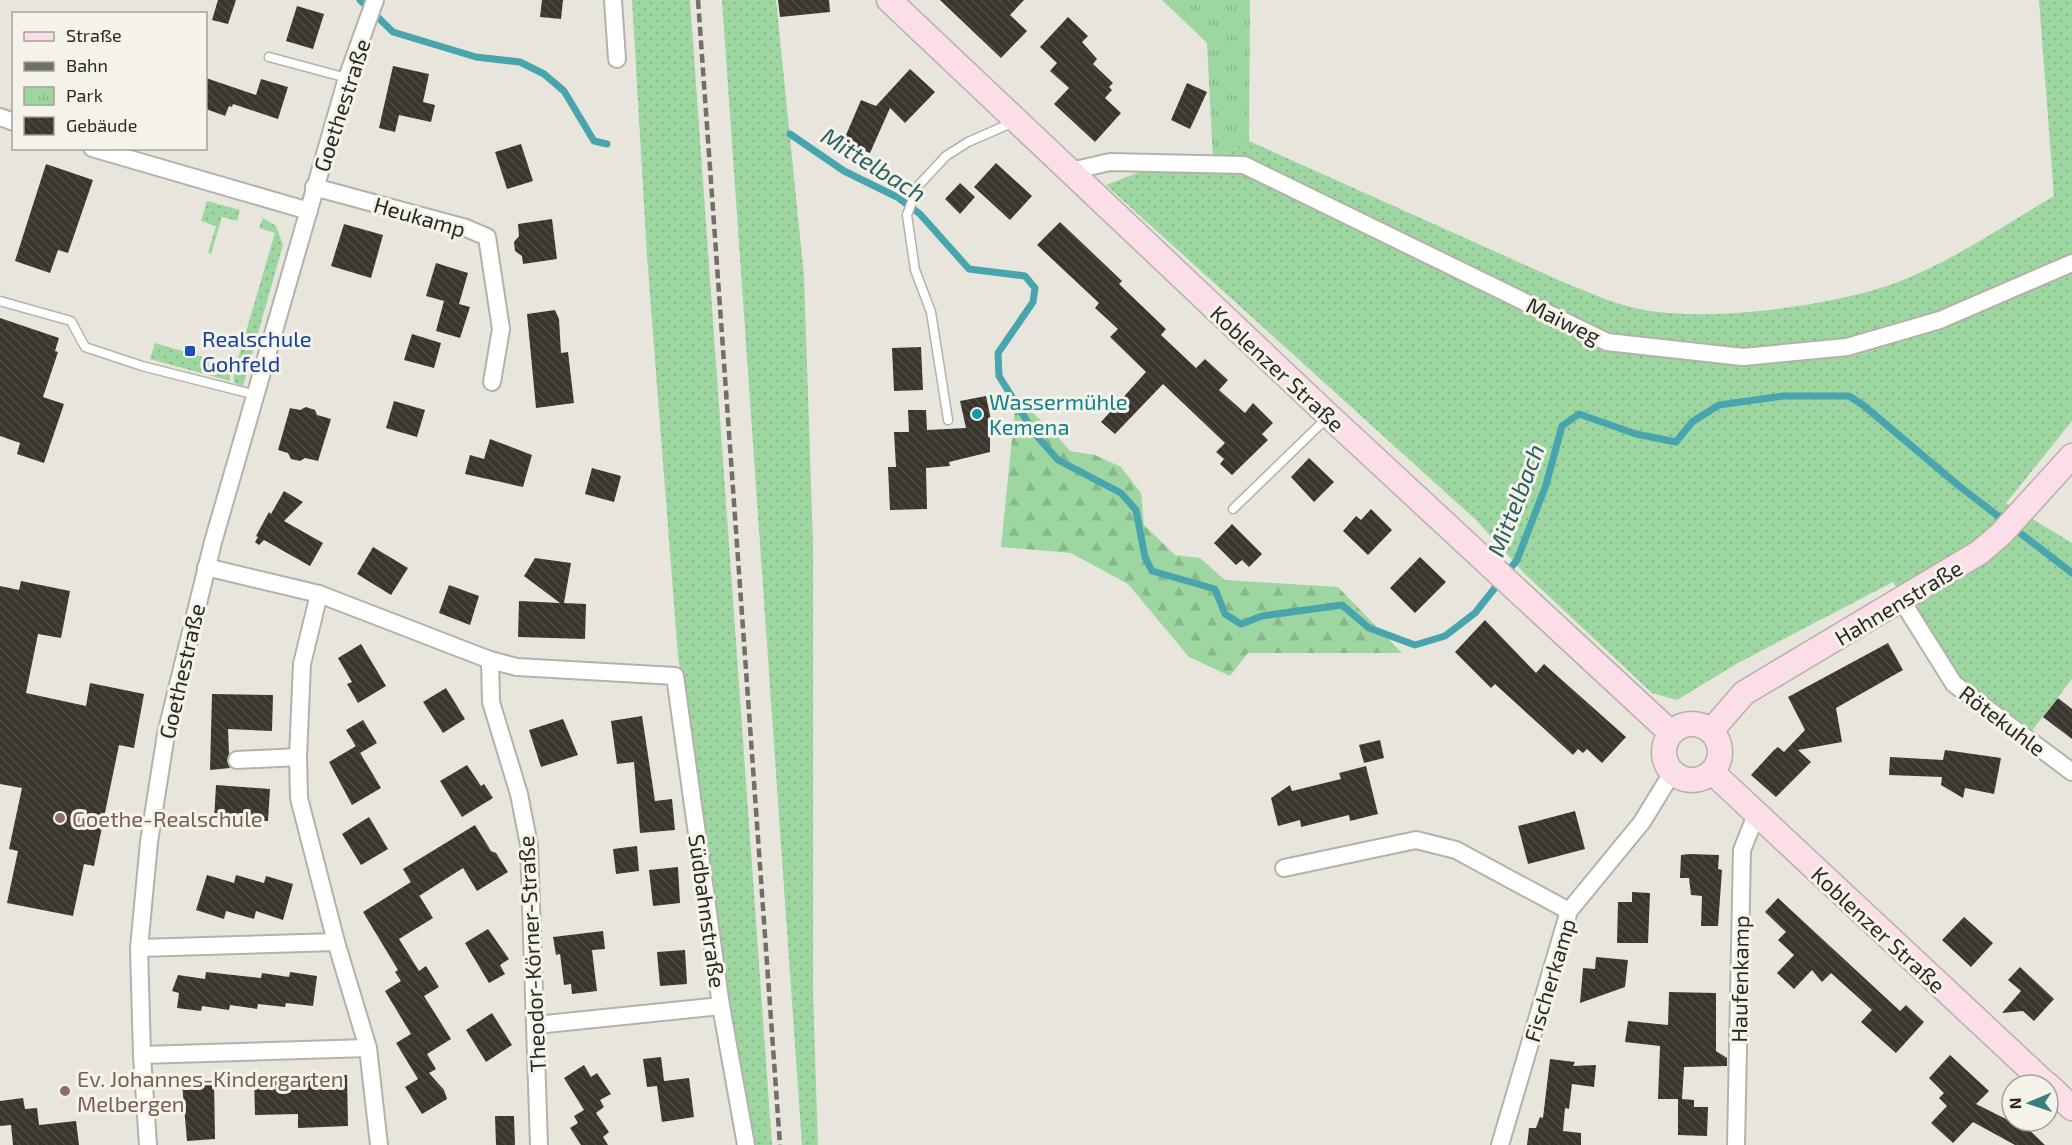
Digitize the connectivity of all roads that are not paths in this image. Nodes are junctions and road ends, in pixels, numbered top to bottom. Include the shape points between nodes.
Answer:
1 (375, 0) edge
2 (614, 0) edge
3 (889, 0) edge
4 (268, 57) dead end
5 (617, 59) dead end
6 (347, 78) junction
7 (1017, 121) junction
8 (99, 150) edge
9 (1071, 171) junction
10 (314, 188) junction
11 (309, 211) junction
12 (2072, 263) edge
13 (0, 301) edge
14 (492, 382) dead end
15 (256, 395) junction
16 (1329, 416) junction
17 (948, 420) dead end
18 (2072, 456) edge
19 (1233, 509) dead end
20 (206, 567) junction
21 (319, 594) junction
22 (1902, 601) junction
23 (490, 660) junction
24 (1711, 731) junction
25 (1671, 733) junction
26 (298, 757) junction
27 (237, 760) dead end
28 (1712, 772) junction
29 (2072, 772) edge
30 (1672, 773) junction
31 (1756, 815) junction
32 (1284, 868) dead end
33 (1569, 911) junction
34 (336, 942) junction
35 (140, 948) junction
36 (721, 1006) junction
37 (536, 1025) junction
38 (368, 1048) junction
39 (142, 1055) junction
40 (2035, 1073) edge
41 (2060, 1096) edge
42 (2072, 1108) edge
43 (148, 1145) edge
44 (378, 1145) edge
45 (539, 1145) edge
46 (746, 1145) edge
47 (1500, 1145) edge
48 (1736, 1145) edge

1 - 6 street, Goethestraße
2 - 5 street
3 - 7 street, Koblenzer Straße
4 - 6 lane
6 - 10 street, Goethestraße
7 - 9 street, Koblenzer Straße
7 - 17 lane via 946,156 918,186 907,215 915,270 931,312
8 - 11 street
9 - 12 street, Maiweg via 1110,162 1244,165 1607,342 1743,357 1846,347 1940,320
9 - 16 street, Koblenzer Straße
10 - 11 street, Goethestraße
10 - 14 street, Heukamp via 487,237 501,329
11 - 15 street, Goethestraße
13 - 15 lane via 71,321 85,347
15 - 20 street, Goethestraße
16 - 19 lane
16 - 25 street, Koblenzer Straße
18 - 22 street, Hahnenstraße via 1980,552
20 - 21 street
20 - 35 street, Goethestraße via 166,734 149,842
21 - 23 street
21 - 26 street via 302,664
22 - 24 street, Hahnenstraße via 1744,693
22 - 29 street, Rötekuhle via 1954,684
23 - 36 street, Südbahnstraße via 517,667 675,676
23 - 37 street, Theodor-Körner-Straße via 491,702 519,794 529,845
24 - 25 street via 1686,724
24 - 28 street via 1720,747
25 - 30 street via 1663,748 1666,766
26 - 27 street
26 - 34 street via 299,798
28 - 30 street via 1688,781
28 - 31 street, Koblenzer Straße
30 - 33 street, Fischerkamp via 1642,822
31 - 40 street, Koblenzer Straße
31 - 48 street, Haufenkamp via 1742,850
32 - 33 street via 1416,840 1456,850
33 - 47 street, Fischerkamp
34 - 35 street
34 - 38 street
35 - 39 street, Goethestraße
36 - 37 street
36 - 46 street, Südbahnstraße
37 - 45 street, Theodor-Körner-Straße
38 - 39 street
38 - 44 street
39 - 43 street, Goethestraße
41 - 42 street, Koblenzer Straße

